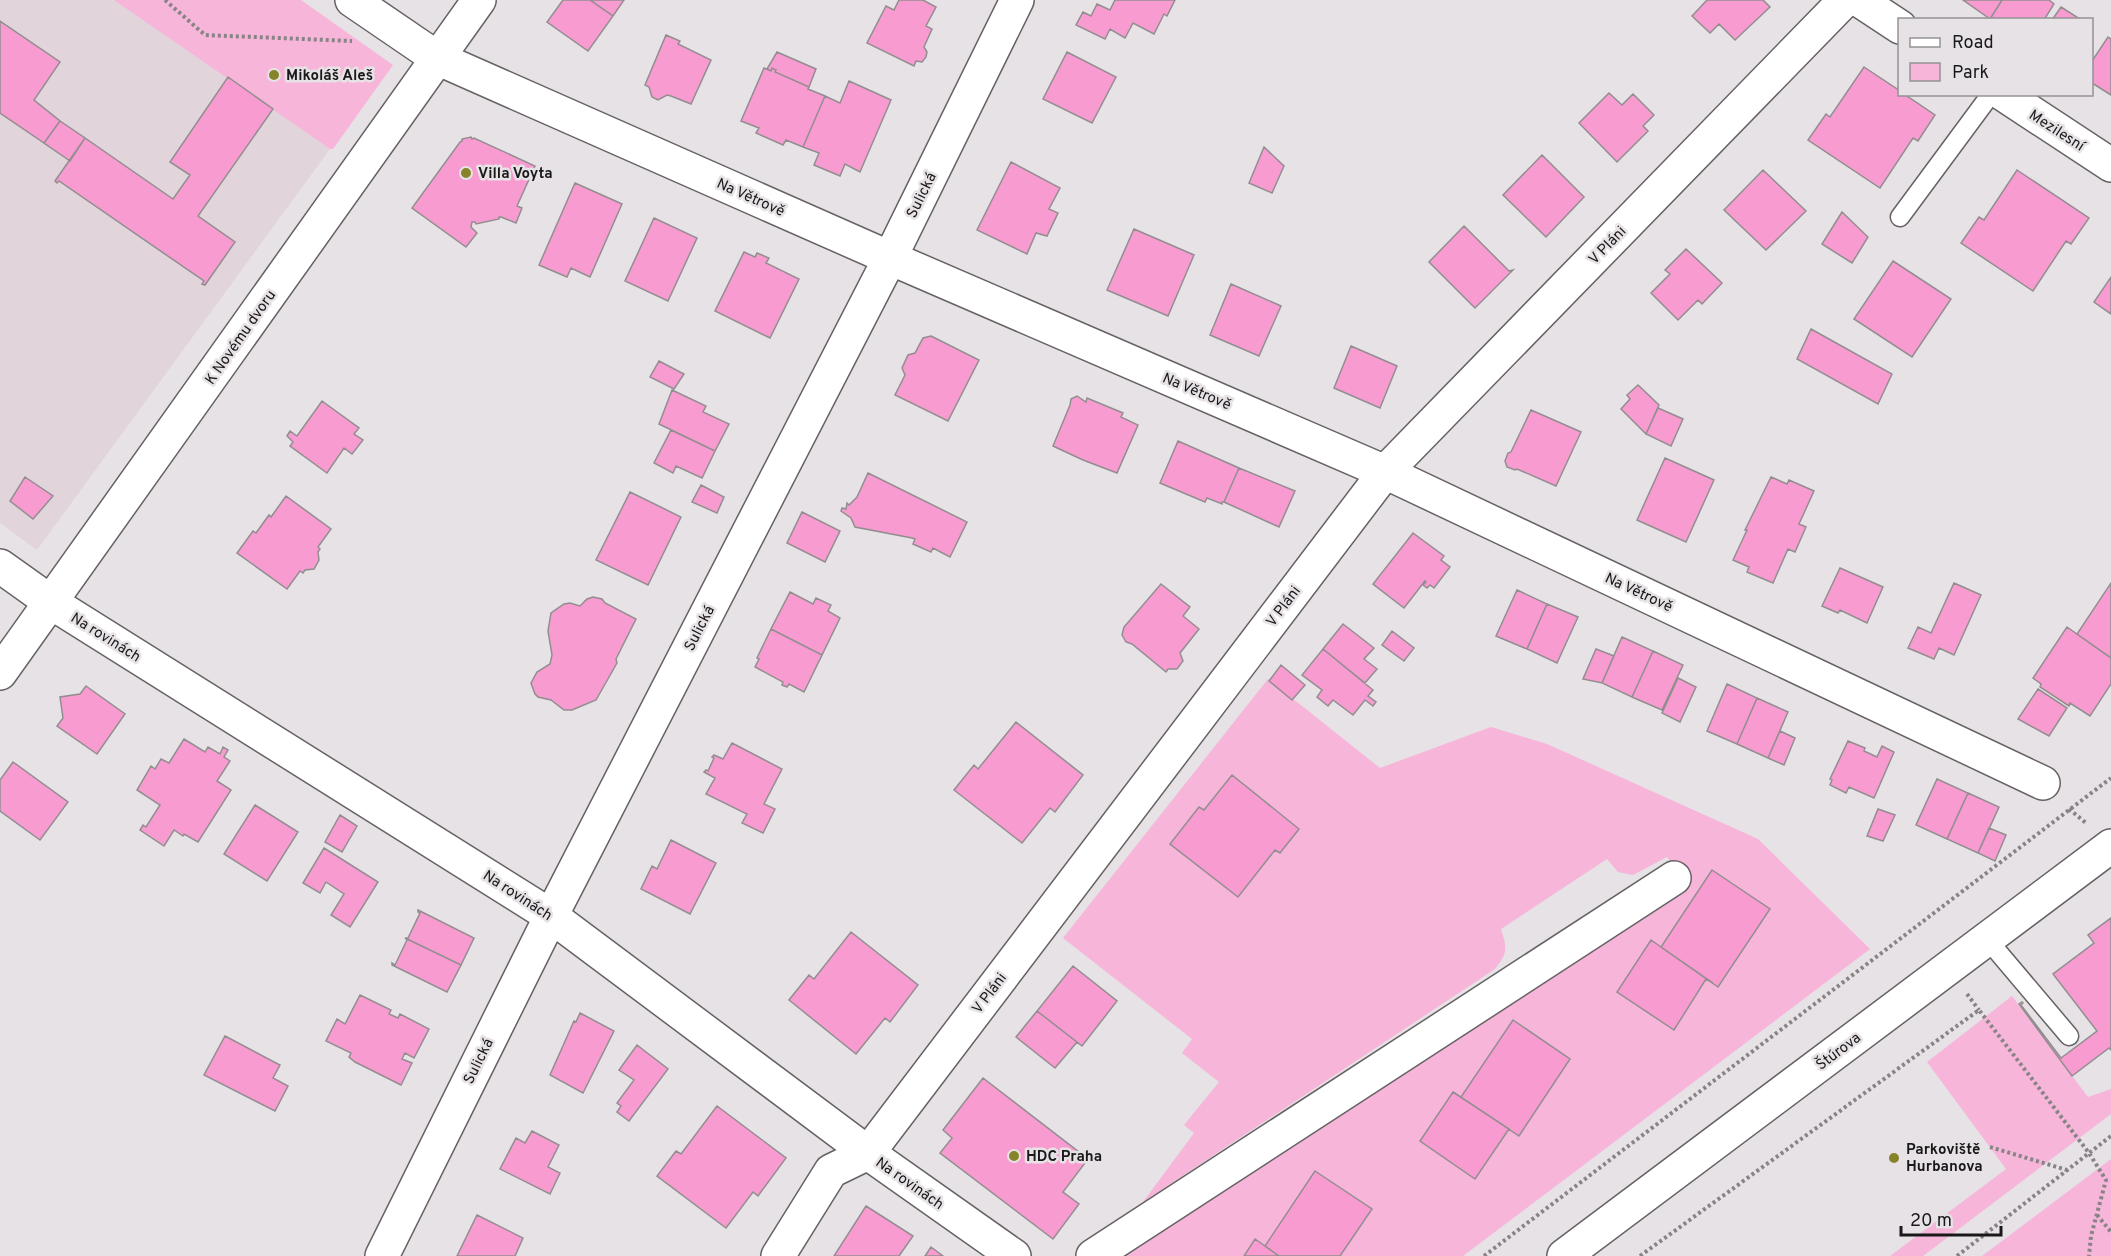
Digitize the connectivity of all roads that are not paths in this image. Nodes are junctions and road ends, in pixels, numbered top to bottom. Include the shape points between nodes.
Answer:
1 (352, 0) edge
2 (479, 0) edge
3 (1017, 0) edge
4 (1845, 0) edge
5 (1859, 0) edge
6 (1898, 26) edge
7 (426, 51) junction
8 (1990, 96) edge
9 (2007, 96) edge
10 (2111, 165) edge
11 (1900, 217) dead end
12 (890, 258) junction
13 (1385, 472) junction
14 (0, 566) edge
15 (52, 603) junction
16 (0, 673) edge
17 (2043, 783) road end
18 (2103, 838) edge
19 (1674, 878) dead end
20 (551, 916) junction
21 (1987, 939) junction
22 (2069, 1036) dead end
23 (868, 1153) junction
24 (381, 1256) edge
25 (778, 1256) edge
26 (1014, 1256) edge
27 (1093, 1256) edge
28 (1564, 1256) edge

1 - 7 street, Na Větrově
2 - 7 street, K Novému dvoru
3 - 12 street, Sulická
4 - 13 street, V Pláni
5 - 6 street
7 - 12 street, Na Větrově
7 - 15 street, K Novému dvoru
8 - 11 lane
9 - 10 street, Mezilesní
12 - 13 street, Na Větrově
12 - 20 street, Sulická
13 - 17 street, Na Větrově
13 - 23 street, V Pláni
14 - 15 street, Na rovinách
15 - 16 street, K Novému dvoru
15 - 20 street, Na rovinách
18 - 21 street, Štúrova
19 - 27 street
20 - 23 street, Na rovinách
20 - 24 street, Sulická
21 - 22 lane
21 - 28 street, Štúrova
23 - 25 street, V Pláni via 831,1171
23 - 26 street, Na rovinách

